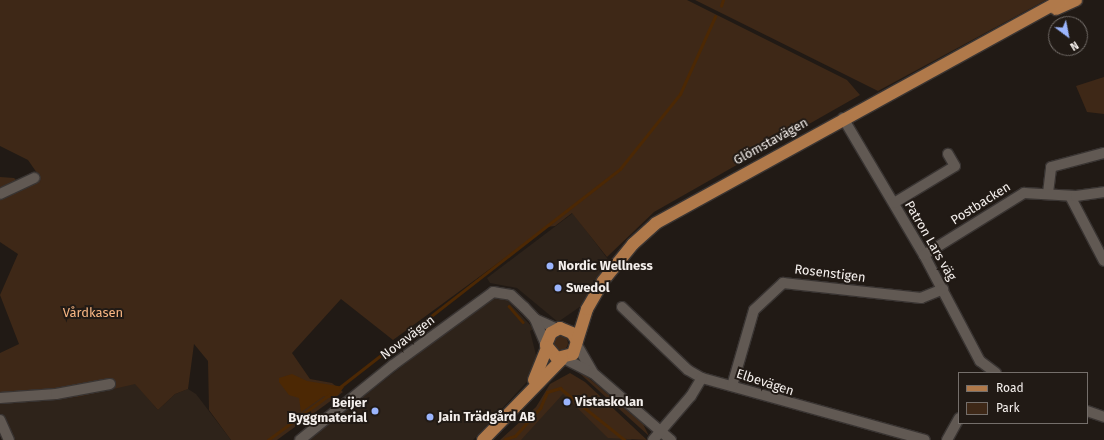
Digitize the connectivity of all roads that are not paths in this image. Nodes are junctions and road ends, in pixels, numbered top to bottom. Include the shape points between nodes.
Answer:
1 (1062, 0) edge
2 (1076, 0) edge
3 (998, 35) junction
4 (843, 118) junction
5 (1104, 153) edge
6 (948, 154) dead end
7 (34, 178) dead end
8 (1104, 192) edge
9 (1048, 193) junction
10 (0, 194) edge
11 (1070, 196) junction
12 (894, 203) junction
13 (924, 255) junction
14 (1104, 260) edge
15 (943, 289) junction
16 (622, 307) dead end
17 (586, 309) junction
18 (535, 319) junction
19 (560, 329) junction
20 (577, 343) junction
21 (546, 346) junction
22 (564, 359) junction
23 (984, 370) edge
24 (593, 373) junction
25 (702, 378) junction
26 (110, 384) dead end
27 (732, 386) junction
28 (530, 390) junction
29 (0, 398) edge
30 (1088, 411) edge
31 (1104, 417) edge
32 (0, 420) edge
33 (958, 420) edge
34 (660, 432) junction
35 (9, 440) edge
36 (300, 440) edge
37 (483, 440) edge
38 (653, 440) edge
39 (671, 440) edge
40 (925, 440) edge
41 (947, 440) edge

1 - 3 main road, Glömstavägen
2 - 3 main road, Glömstavägen
3 - 4 main road, Glömstavägen
4 - 12 street, Patron Lars väg
4 - 17 main road, Glömstavägen via 656,223 624,253
5 - 9 street via 1051,167
6 - 12 street via 955,166
7 - 10 street
8 - 11 street, Postbacken
9 - 11 street, Postbacken
9 - 13 street, Postbacken via 1018,195
11 - 14 street
12 - 13 street, Patron Lars väg
13 - 15 street, Patron Lars väg
15 - 23 street, Patron Lars väg
15 - 27 street, Rosenstigen via 921,298 782,283 754,310
16 - 25 street, Elbevägen via 688,370
17 - 19 main road, Glömstavägen
17 - 20 main road, Glömstavägen
18 - 19 street, Novavägen
18 - 21 street, Novavägen
18 - 36 street, Novavägen via 508,294 487,295
19 - 20 main road via 572,333
19 - 21 main road, Glömstavägen via 549,335
20 - 22 main road, Glömstavägen via 573,354
20 - 24 street
21 - 22 main road via 554,357
21 - 28 main road, Glömstavägen
22 - 24 street
22 - 28 main road, Glömstavägen
24 - 34 street
25 - 27 street, Elbevägen
25 - 34 street via 691,396
26 - 29 street via 62,394
27 - 40 street, Elbevägen
28 - 37 main road, Glömstavägen
30 - 31 street
32 - 35 street
33 - 41 street
34 - 38 street
34 - 39 street

